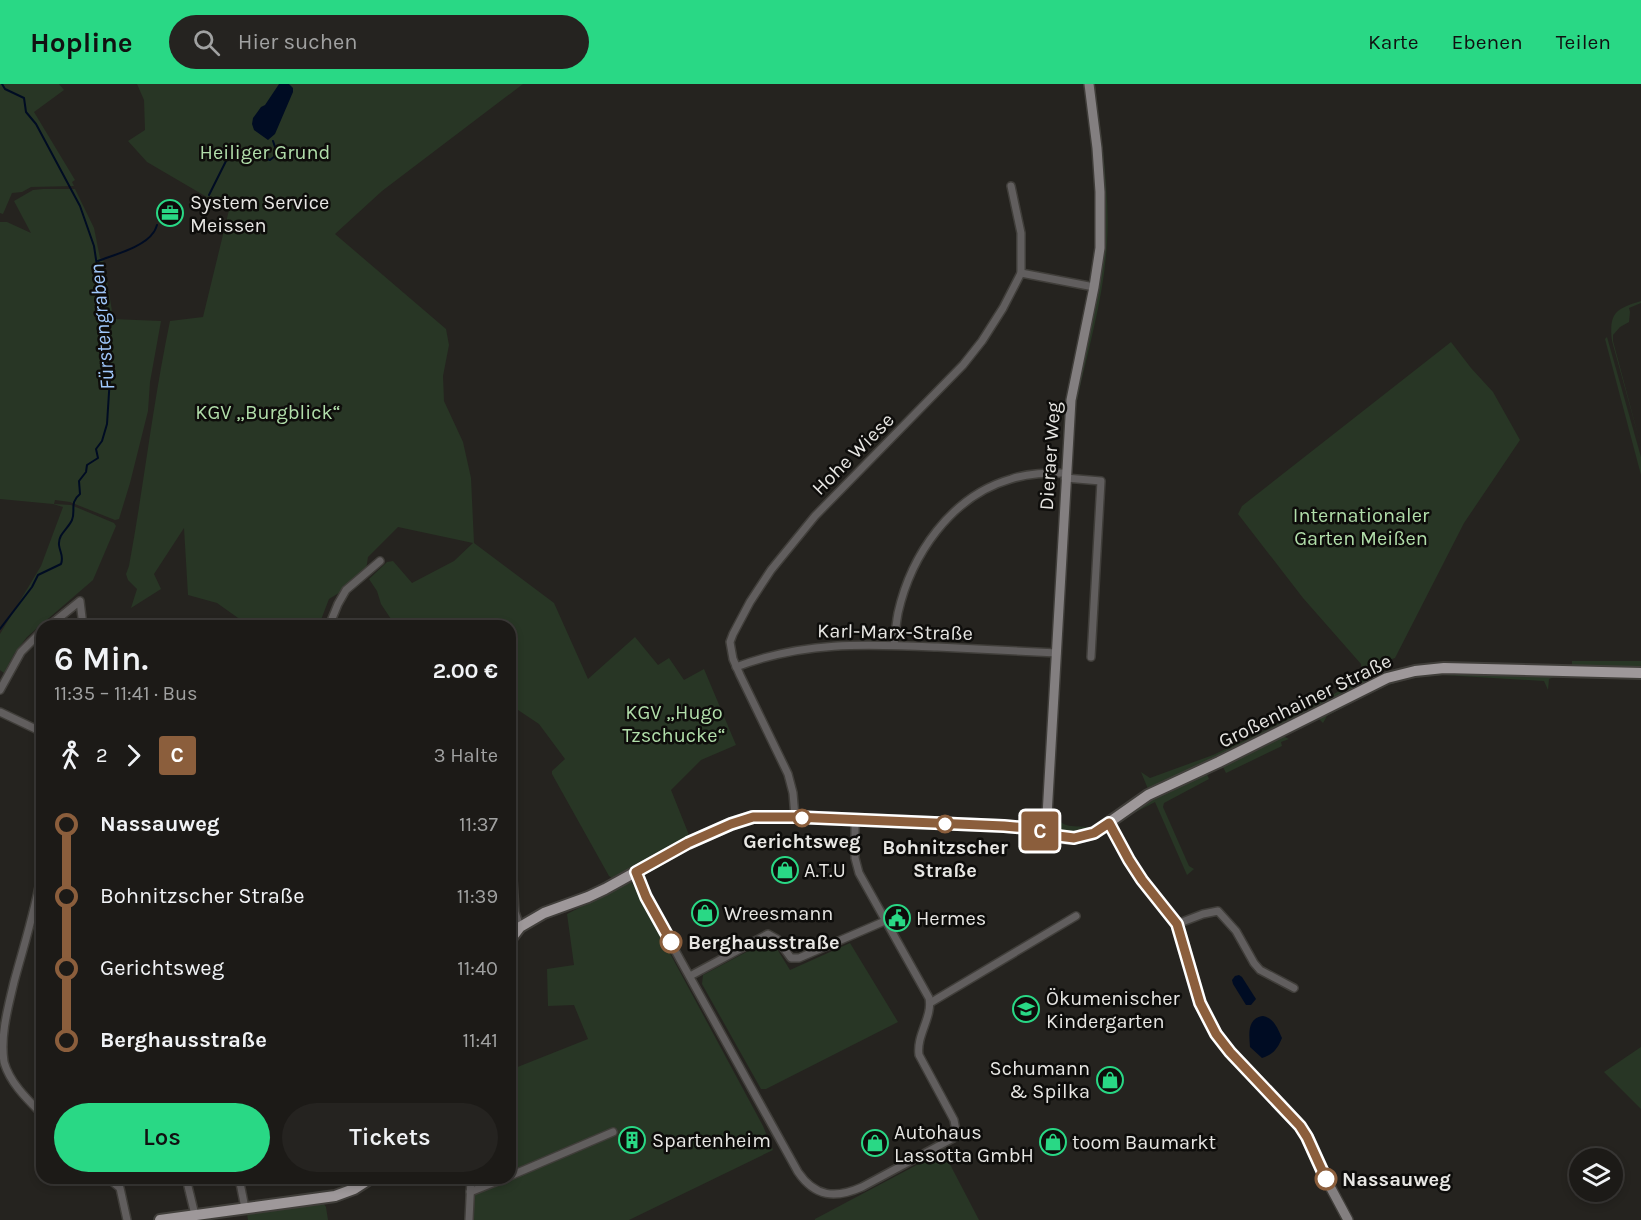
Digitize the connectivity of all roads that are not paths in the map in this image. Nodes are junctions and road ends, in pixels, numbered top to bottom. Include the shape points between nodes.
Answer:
1 (1089, 84) edge
2 (1011, 186) dead end
3 (1021, 273) junction
4 (1094, 287) junction
5 (1065, 476) junction
6 (380, 561) dead end
7 (56, 620) edge
8 (82, 620) edge
9 (331, 620) edge
10 (36, 637) edge
11 (894, 645) junction
12 (1057, 653) junction
13 (1091, 657) dead end
14 (736, 667) junction
15 (1641, 673) edge
16 (0, 690) edge
17 (0, 712) edge
18 (36, 729) edge
19 (795, 817) junction
20 (855, 820) junction
21 (1109, 823) junction
22 (1046, 833) junction
23 (636, 872) junction
24 (36, 903) edge
25 (1076, 916) dead end
26 (885, 921) junction
27 (1177, 924) junction
28 (516, 925) edge
29 (690, 976) junction
30 (1294, 988) dead end
31 (930, 1003) junction
32 (36, 1108) edge
33 (613, 1132) dead end
34 (516, 1173) edge
35 (115, 1184) edge
36 (120, 1184) edge
37 (187, 1184) edge
38 (240, 1184) edge
39 (361, 1184) edge
40 (471, 1184) edge
41 (490, 1184) edge
42 (120, 1188) junction
43 (470, 1192) junction
44 (245, 1208) junction
45 (195, 1215) junction
46 (128, 1220) edge
47 (160, 1220) edge
48 (469, 1220) edge
49 (1348, 1220) edge

1 - 4 main road, Dieraer Weg via 1100,192 1100,248
2 - 3 street, Hohe Wiese via 1021,233
3 - 4 street
3 - 14 street, Hohe Wiese via 998,316 963,365 814,516 771,570 732,634
4 - 5 main road, Dieraer Weg via 1071,400
5 - 11 street via 1038,473 1012,478 982,491 946,519 921,555 908,583
5 - 12 main road, Dieraer Weg
5 - 13 street via 1101,481
6 - 9 street via 346,590
7 - 8 street via 80,601
10 - 16 street via 21,652
11 - 12 street, Karl-Marx-Straße
11 - 14 street, Karl-Marx-Straße via 804,648 767,655
12 - 22 main road, Dieraer Weg
14 - 19 street, Hohe Wiese via 788,774
15 - 21 main road, Großenhainer Straße via 1444,668 1387,678 1148,795
17 - 18 street
19 - 20 main road
19 - 23 main road via 753,817 731,824
20 - 22 main road via 1004,826
20 - 26 street via 856,866
21 - 22 main road, Großenhainer Straße via 1094,833 1074,838
21 - 27 main road via 1142,880
23 - 28 main road via 588,897
23 - 29 street
24 - 32 street via 3,1020 2,1042 11,1077
25 - 31 street
26 - 29 street via 800,958 791,958 777,939 768,934
26 - 31 street
27 - 30 street via 1218,911 1236,931 1260,970
27 - 49 main road via 1200,1003 1216,1034 1307,1137
29 - 31 street via 798,1172 819,1192 831,1195 862,1187 957,1136 951,1113 919,1055 918,1044
33 - 34 street
35 - 42 street
36 - 42 street
37 - 45 street
38 - 44 street
39 - 44 main road via 335,1196
40 - 43 street
41 - 43 street
42 - 46 street
43 - 48 street
44 - 45 main road
45 - 47 main road

